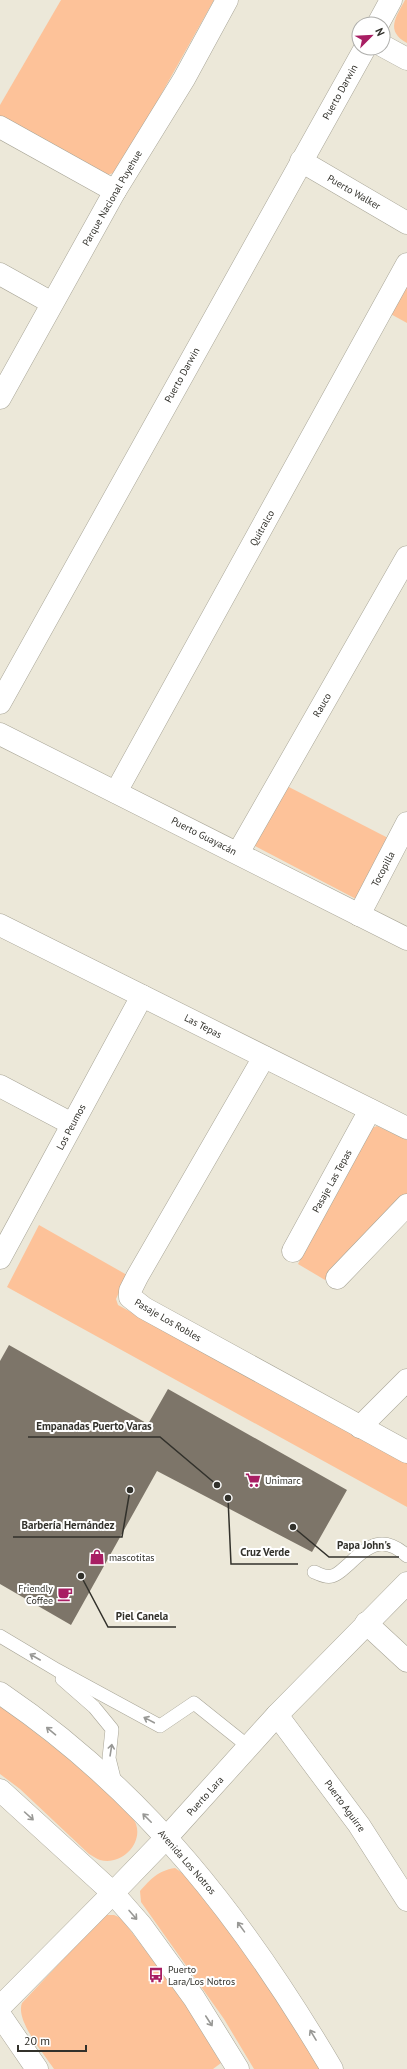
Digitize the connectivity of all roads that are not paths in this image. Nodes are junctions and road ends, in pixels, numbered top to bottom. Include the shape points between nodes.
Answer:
1 (227, 0) edge
2 (391, 0) edge
3 (382, 16) edge
4 (391, 50) edge
5 (360, 56) edge
6 (407, 59) edge
7 (0, 127) edge
8 (301, 161) junction
9 (115, 191) junction
10 (407, 223) edge
11 (407, 264) edge
12 (0, 274) edge
13 (52, 303) junction
14 (0, 398) edge
15 (407, 557) edge
16 (0, 703) edge
17 (0, 734) edge
18 (116, 792) junction
19 (407, 823) edge
20 (238, 854) junction
21 (359, 915) junction
22 (0, 925) edge
23 (407, 939) edge
24 (142, 996) junction
25 (264, 1057) junction
26 (0, 1086) edge
27 (370, 1110) junction
28 (72, 1124) junction
29 (407, 1128) edge
30 (407, 1205) edge
31 (6, 1232) edge
32 (293, 1251) dead end
33 (0, 1258) edge
34 (337, 1278) dead end
35 (407, 1380) edge
36 (360, 1426) junction
37 (407, 1452) edge
38 (407, 1556) edge
39 (314, 1572) dead end
40 (407, 1583) edge
41 (366, 1623) junction
42 (0, 1636) edge
43 (407, 1661) edge
44 (57, 1670) junction
45 (0, 1693) edge
46 (277, 1715) junction
47 (248, 1747) junction
48 (117, 1787) junction
49 (0, 1790) edge
50 (167, 1838) junction
51 (113, 1892) junction
52 (407, 1900) edge
53 (0, 2007) edge
54 (0, 2015) edge
55 (36, 2069) edge
56 (238, 2069) edge
57 (332, 2069) edge

1 - 9 street, Parque Nacional Puyehue via 184,79
2 - 3 street
4 - 6 street
5 - 8 street, Puerto Darwin
7 - 9 street
8 - 10 street, Puerto Walker
8 - 16 street, Puerto Darwin
9 - 13 street, Parque Nacional Puyehue
11 - 18 street, Quitralco
12 - 13 street
13 - 14 street, Parque Nacional Puyehue
15 - 20 street, Rauco
17 - 18 street, Puerto Guayacán
18 - 20 street, Puerto Guayacán
19 - 21 street, Tocopilla
20 - 21 street, Puerto Guayacán
21 - 23 street, Puerto Guayacán
22 - 24 street, Las Tepas
24 - 25 street, Las Tepas
24 - 28 street, Los Peumos
25 - 27 street, Las Tepas
25 - 36 street, Pasaje Los Robles via 137,1277 130,1297 144,1308
26 - 28 street
27 - 29 street, Las Tepas
27 - 32 street, Pasaje Las Tepas
28 - 31 street, Los Peumos
30 - 34 street
31 - 33 street, Los Peumos
35 - 36 street
36 - 37 street, Pasaje Los Robles
38 - 39 lane via 396,1546 379,1544 368,1547 333,1576 326,1577
40 - 41 street, Puerto Lara
41 - 43 street
41 - 46 street, Puerto Lara
44 -> 42 lane
47 -> 44 lane via 194,1703 160,1726
48 -> 44 lane via 109,1758 112,1728 94,1707 62,1679
48 -> 45 street, Avenida Los Notros via 43,1724
46 - 47 street, Puerto Lara
46 - 52 street, Puerto Aguirre via 359,1825
47 - 50 street, Puerto Lara
50 -> 48 street, Avenida Los Notros
49 -> 51 street
50 - 51 street, Puerto Lara
57 -> 50 street, Avenida Los Notros via 257,1949 197,1870
51 - 53 street, Puerto Lara
51 -> 56 street via 141,1925 194,1998
54 - 55 street

